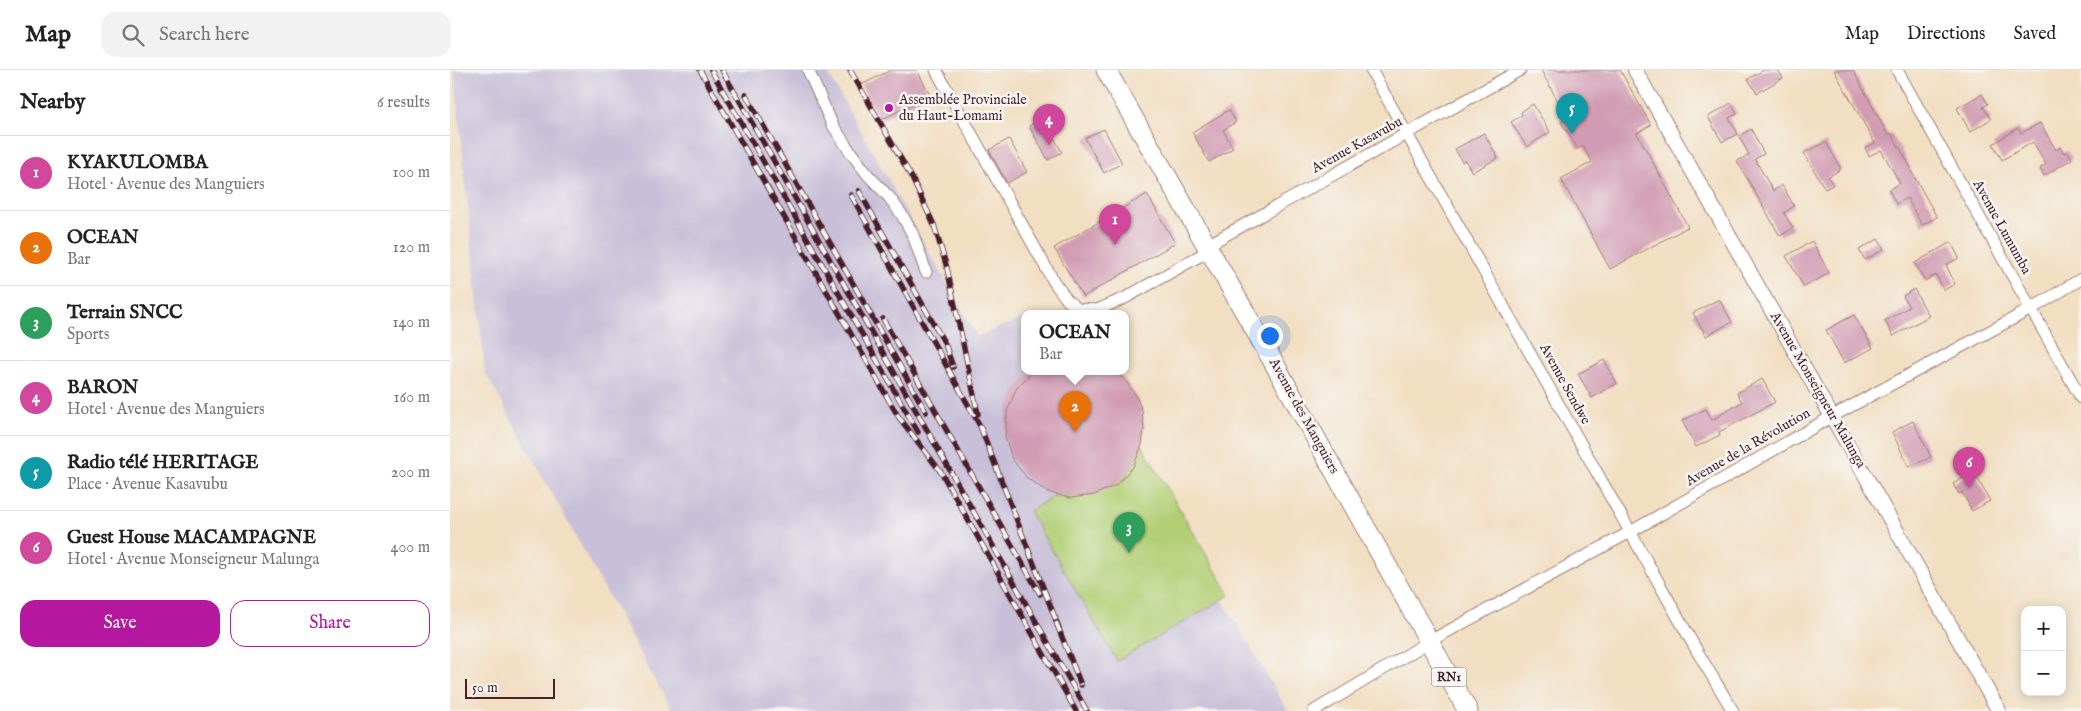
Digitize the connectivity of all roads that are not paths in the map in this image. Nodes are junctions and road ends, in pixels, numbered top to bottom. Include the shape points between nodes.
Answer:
1 (808, 70) edge
2 (936, 70) edge
3 (1106, 70) edge
4 (1371, 70) edge
5 (1520, 70) edge
6 (1635, 70) edge
7 (1897, 70) edge
8 (1407, 134) junction
9 (1209, 248) junction
10 (926, 272) dead end
11 (2081, 279) edge
12 (2031, 309) junction
13 (2081, 398) edge
14 (1833, 416) junction
15 (1632, 531) junction
16 (1430, 642) junction
17 (1314, 711) edge
18 (1468, 711) edge
19 (1733, 711) edge
20 (1999, 711) edge

1 - 10 street via 832,124 868,175 902,215
2 - 9 street, Avenue Kasavubu via 1054,282 1078,309 1098,310 1125,298
3 - 9 highway, Avenue des Manguiers / RN1
4 - 8 street, Avenue Sendwe
5 - 8 street, Avenue Kasavubu
6 - 14 street, Avenue Monseigneur Malunga
7 - 12 street, Avenue Lumumba
8 - 9 street, Avenue Kasavubu
8 - 15 street, Avenue Sendwe
9 - 16 highway, Avenue des Manguiers / RN1
11 - 12 street, Avenue de la Révolution
12 - 13 street, Avenue Lumumba
12 - 14 street, Avenue de la Révolution
14 - 15 street, Avenue de la Révolution
14 - 20 street, Avenue Monseigneur Malunga
15 - 16 street, Avenue de la Révolution
15 - 19 street, Avenue Sendwe
16 - 17 street, Avenue de la Révolution
16 - 18 highway, Avenue des Manguiers / RN1

